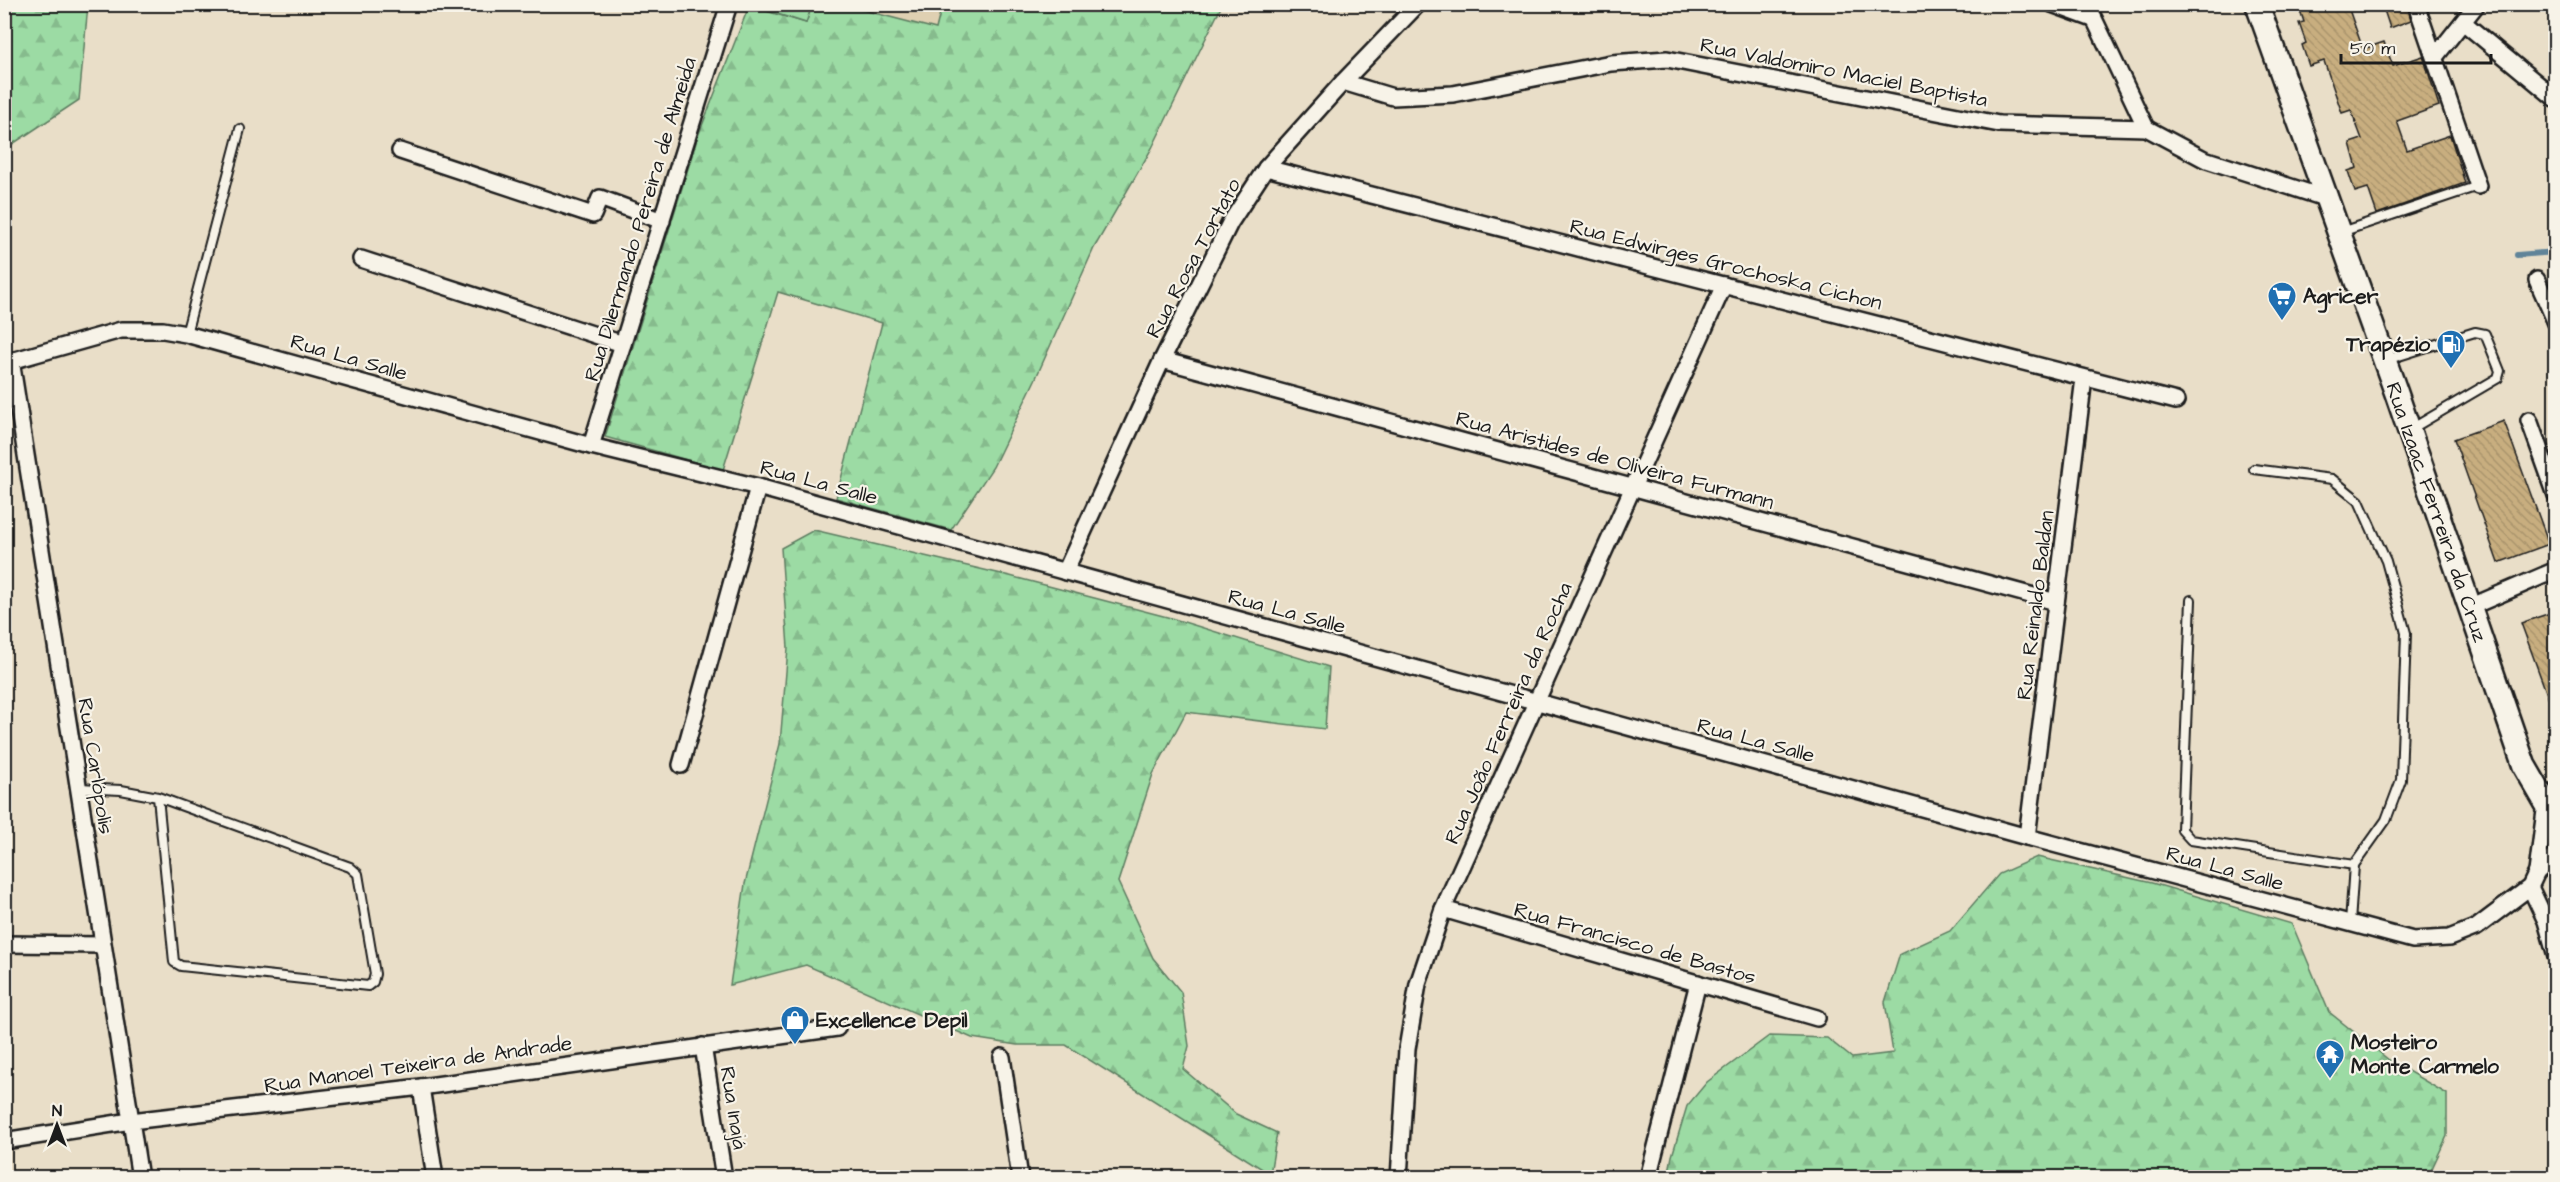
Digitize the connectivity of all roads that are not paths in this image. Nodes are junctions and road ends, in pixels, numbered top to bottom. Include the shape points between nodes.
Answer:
1 (729, 4) edge
2 (1418, 4) edge
3 (2052, 4) edge
4 (2087, 4) edge
5 (2257, 4) edge
6 (2416, 4) edge
7 (2477, 4) edge
8 (2092, 20) junction
9 (2463, 22) junction
10 (2435, 57) junction
11 (1343, 82) junction
12 (2556, 99) edge
13 (2146, 128) junction
14 (240, 129) dead end
15 (400, 151) dead end
16 (1266, 168) junction
17 (2478, 186) joint
18 (2328, 199) junction
19 (662, 220) junction
20 (2340, 232) junction
21 (361, 259) dead end
22 (2537, 280) dead end
23 (1724, 285) junction
24 (2556, 323) edge
25 (186, 334) junction
26 (624, 344) junction
27 (1162, 360) junction
28 (2385, 360) junction
29 (8, 362) edge
30 (2084, 378) junction
31 (2176, 401) dead end
32 (2529, 420) dead end
33 (2409, 430) junction
34 (591, 446) junction
35 (2254, 469) dead end
36 (1633, 486) junction
37 (758, 487) junction
38 (2556, 495) edge
39 (2556, 570) edge
40 (1065, 572) junction
41 (2191, 600) dead end
42 (2056, 602) junction
43 (2470, 607) junction
44 (1535, 701) junction
45 (681, 765) dead end
46 (78, 788) junction
47 (158, 797) junction
48 (2551, 807) edge
49 (2027, 837) junction
50 (2556, 856) edge
51 (2354, 865) junction
52 (2537, 872) junction
53 (2530, 887) junction
54 (1443, 909) junction
55 (2350, 923) junction
56 (4, 944) edge
57 (103, 945) junction
58 (2556, 956) edge
59 (1698, 983) junction
60 (1817, 1018) dead end
61 (837, 1028) dead end
62 (703, 1046) junction
63 (1002, 1057) dead end
64 (421, 1087) junction
65 (131, 1121) junction
66 (4, 1141) edge
67 (140, 1178) edge
68 (435, 1178) edge
69 (724, 1178) edge
70 (1020, 1178) edge
71 (1400, 1178) edge
72 (1648, 1178) edge

1 - 19 street, Rua Dilermando Pereira de Almeida
2 - 11 street, Rua Rosa Tortato
3 - 8 street
4 - 8 street
5 - 18 main road, Rua Izaac Ferreira da Cruz
6 - 10 street
7 - 9 street
8 - 13 street
9 - 10 street
9 - 12 street
10 - 17 street
11 - 13 street, Rua Valdomiro Maciel Baptista via 1393,97 1453,94 1611,63 1667,58 1999,124
11 - 16 street, Rua Rosa Tortato
13 - 18 street, Rua Valdomiro Maciel Baptista via 2204,159
14 - 25 lane
15 - 19 street via 593,215 600,198
16 - 23 street, Rua Edwirges Grochoska Cichon
16 - 27 street, Rua Rosa Tortato via 1230,223
17 - 20 lane
18 - 20 main road, Rua Izaac Ferreira da Cruz
19 - 26 street, Rua Dilermando Pereira de Almeida
20 - 28 main road, Rua Izaac Ferreira da Cruz
21 - 26 street
22 - 24 street
23 - 30 street, Rua Edwirges Grochoska Cichon
23 - 36 street, Rua João Ferreira da Rocha
25 - 29 street, Rua La Salle via 121,330
25 - 34 street, Rua La Salle
26 - 34 street, Rua Dilermando Pereira de Almeida
27 - 36 street, Rua Aristides de Oliveira Furmann
27 - 40 street, Rua Rosa Tortato
28 - 33 main road, Rua Izaac Ferreira da Cruz
28 - 33 lane via 2475,332 2485,334 2500,371 2498,378
29 - 46 street, Rua Carlópolis
30 - 31 street, Rua Edwirges Grochoska Cichon
30 - 42 street, Rua Reinaldo Baldan
32 - 38 street
33 - 43 main road, Rua Izaac Ferreira da Cruz
34 - 37 street, Rua La Salle
35 - 51 lane via 2332,479 2359,501 2386,561 2406,633 2401,780 2386,820
36 - 42 street, Rua Aristides de Oliveira Furmann
36 - 44 street, Rua João Ferreira da Rocha
37 - 40 street, Rua La Salle
37 - 45 street
39 - 43 street
40 - 44 street, Rua La Salle
41 - 51 lane via 2182,830 2185,835 2191,840
42 - 49 street, Rua Reinaldo Baldan
43 - 48 main road, Rua Izaac Ferreira da Cruz via 2524,765
44 - 49 street, Rua La Salle
44 - 54 street, Rua João Ferreira da Rocha
46 - 47 lane
46 - 57 street, Rua Carlópolis
47 - 47 lane via 350,867 358,874 375,974 373,982 368,986 181,966 174,962
48 - 52 street, Rua La Salle
49 - 55 street, Rua La Salle
50 - 52 street, Rua La Salle
51 - 55 lane
52 - 53 street, Rua La Salle
53 - 55 street, Rua La Salle via 2477,927 2449,938 2413,940
53 - 58 street
54 - 59 street, Rua Francisco de Bastos
54 - 71 street, Rua João Ferreira da Rocha via 1418,984 1407,1049
56 - 57 street
57 - 65 street, Rua Carlópolis
59 - 60 street, Rua Francisco de Bastos
59 - 72 street
61 - 62 street, Rua Manoel Teixeira de Andrade
62 - 64 street, Rua Manoel Teixeira de Andrade
62 - 69 street, Rua Inajá
63 - 70 street
64 - 65 street, Rua Manoel Teixeira de Andrade
64 - 68 street
65 - 66 street, Rua Manoel Teixeira de Andrade
65 - 67 street, Rua Carlópolis

